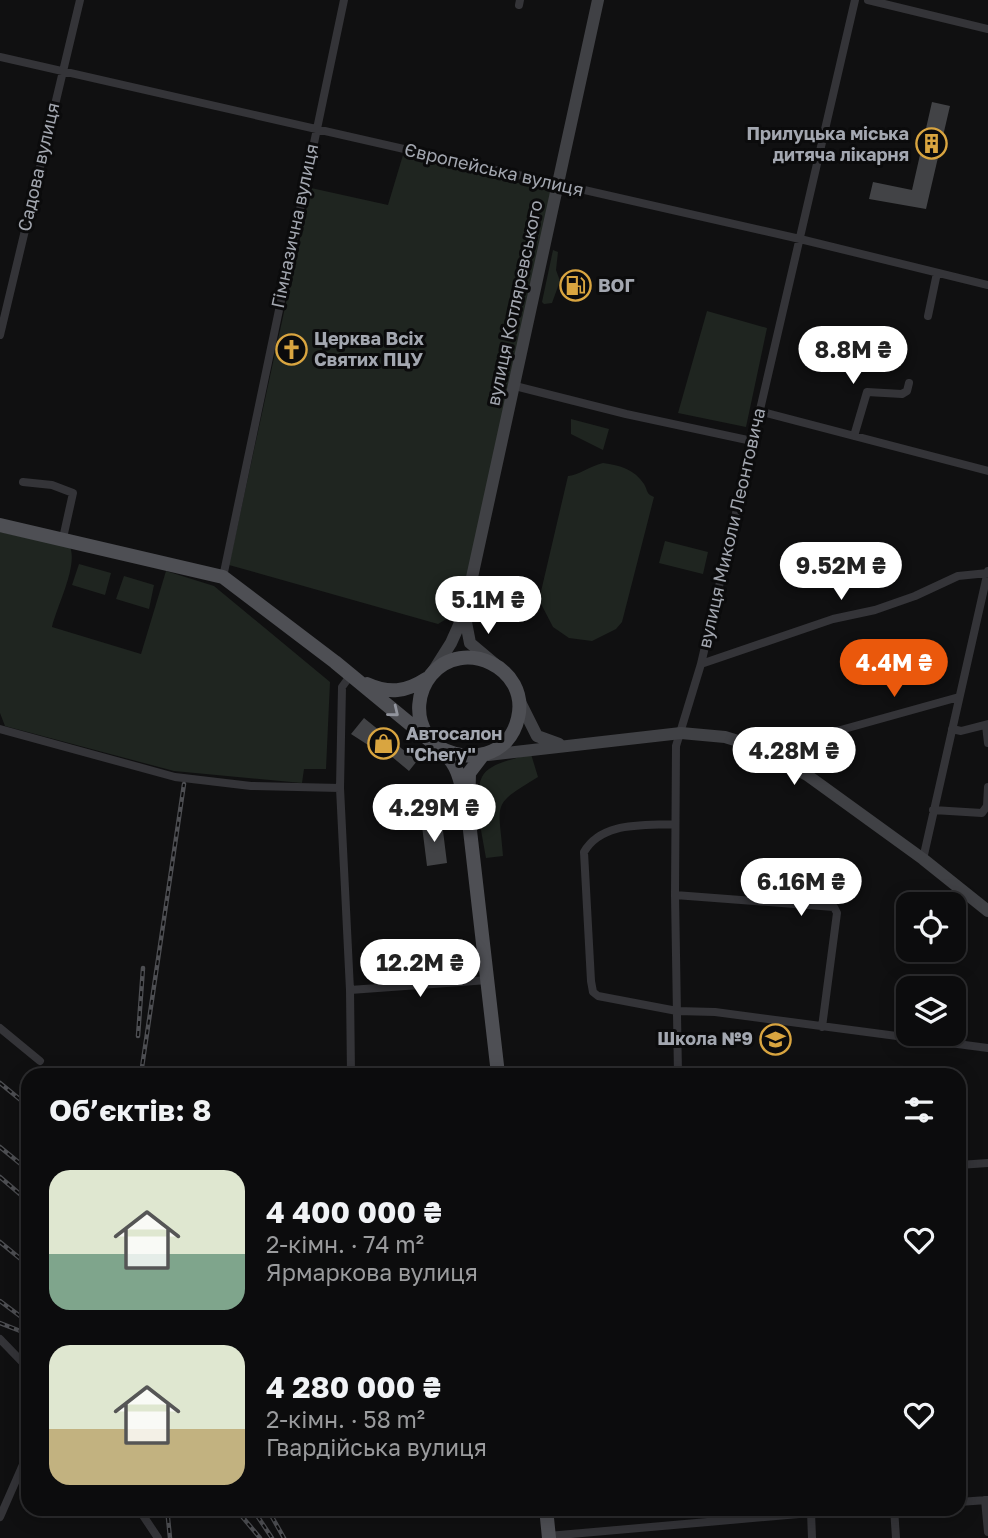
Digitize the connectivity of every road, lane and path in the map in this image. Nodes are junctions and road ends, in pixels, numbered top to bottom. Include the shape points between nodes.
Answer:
1 (80, 0) edge
2 (344, 0) edge
3 (598, 0) edge
4 (855, 0) edge
5 (868, 0) edge
6 (988, 29) edge
7 (0, 57) edge
8 (62, 71) junction
9 (315, 129) junction
10 (559, 184) junction
11 (800, 239) junction
12 (937, 273) junction
13 (988, 285) edge
14 (928, 316) dead end
15 (0, 335) edge
16 (909, 383) dead end
17 (515, 386) junction
18 (759, 411) junction
19 (854, 436) junction
20 (752, 441) junction
21 (988, 471) edge
22 (23, 482) dead end
23 (0, 525) edge
24 (63, 538) junction
25 (988, 572) edge
26 (223, 577) junction
27 (464, 614) junction
28 (701, 664) junction
29 (496, 665) junction
30 (350, 676) junction
31 (430, 676) junction
32 (959, 697) junction
33 (520, 701) junction
34 (987, 725) edge
35 (0, 729) edge
36 (952, 729) junction
37 (837, 731) dead end
38 (681, 733) junction
39 (988, 743) edge
40 (438, 747) junction
41 (573, 747) junction
42 (482, 756) junction
43 (988, 787) edge
44 (340, 788) junction
45 (933, 810) junction
46 (468, 813) junction
47 (675, 824) junction
48 (923, 859) junction
49 (675, 895) junction
50 (988, 911) edge
51 (488, 980) junction
52 (350, 990) junction
53 (677, 1011) junction
54 (822, 1027) junction
55 (0, 1028) edge
56 (988, 1048) edge
57 (40, 1060) dead end
58 (351, 1068) edge
59 (498, 1068) edge
60 (678, 1068) edge
61 (988, 1163) edge
62 (966, 1165) edge
63 (0, 1339) edge
64 (21, 1361) edge
65 (21, 1469) edge
66 (987, 1500) edge
67 (966, 1502) edge
68 (143, 1516) edge
69 (547, 1516) edge
70 (778, 1516) edge
71 (811, 1516) edge
72 (895, 1516) edge
73 (0, 1517) edge
74 (988, 1532) edge
75 (549, 1537) edge
76 (158, 1538) edge
77 (812, 1538) edge
78 (896, 1538) edge

1 - 8 street, Садова вулиця
2 - 9 street, Гімназична вулиця
3 - 10 main road, вулиця Котляревського
4 - 11 street, вулиця Миколи Леонтовича
5 - 6 street
7 - 8 street, Європейська вулиця
8 - 9 street, Європейська вулиця
8 - 15 street, Садова вулиця
9 - 10 street, Європейська вулиця
9 - 26 street, Гімназична вулиця
10 - 11 street, Європейська вулиця
10 - 17 main road, вулиця Котляревського
11 - 12 street, Європейська вулиця
11 - 18 street, вулиця Миколи Леонтовича
12 - 13 street, Європейська вулиця
12 - 14 street
16 - 19 street via 902,394 867,391
17 - 20 street
17 - 27 main road, вулиця Котляревського
18 - 19 street
18 - 20 street, вулиця Миколи Леонтовича
19 - 21 street
20 - 28 street, вулиця Миколи Леонтовича
22 - 24 street via 74,494
23 - 24 main road
24 - 26 main road
25 - 28 street via 958,576 875,610 833,619
25 - 32 street
26 - 30 main road
27 - 29 main road via 470,643
27 - 31 main road, вулиця Котляревського
28 - 38 street, вулиця Миколи Леонтовича
29 - 31 main road via 483,659 454,659
29 - 33 main road via 512,681
30 - 31 main road via 391,691 413,687
30 -> 40 main road
30 - 44 street via 342,687
31 - 40 main road via 422,690 420,713 427,736
32 - 36 street
32 - 37 street
33 - 41 main road via 537,736
33 - 42 main road via 511,735
34 - 36 street
34 - 39 street
35 - 44 street via 175,777 251,786
36 - 45 street
38 - 41 main road
38 - 47 street, вулиця Миколи Леонтовича via 676,746
38 - 48 main road via 725,737 781,759
40 - 42 main road via 452,755
40 - 46 main road via 457,769
41 - 42 main road
42 - 46 main road via 468,774
43 - 45 street via 982,813
44 - 52 street
45 - 48 street
46 - 51 main road
47 - 49 street, вулиця Миколи Леонтовича
47 - 53 street via 602,834 584,852 584,863 593,992 605,999
48 - 50 main road
49 - 53 street, вулиця Миколи Леонтовича
49 - 54 street via 834,907 837,914
51 - 52 street
51 - 59 main road
52 - 58 street
53 - 54 street
53 - 60 street, вулиця Миколи Леонтовича
54 - 56 street
55 - 57 street
61 - 62 street
63 - 64 street
65 - 73 street
66 - 67 street
66 - 74 street
68 - 76 street
69 - 75 main road
70 - 75 street
71 - 77 street
72 - 78 street

